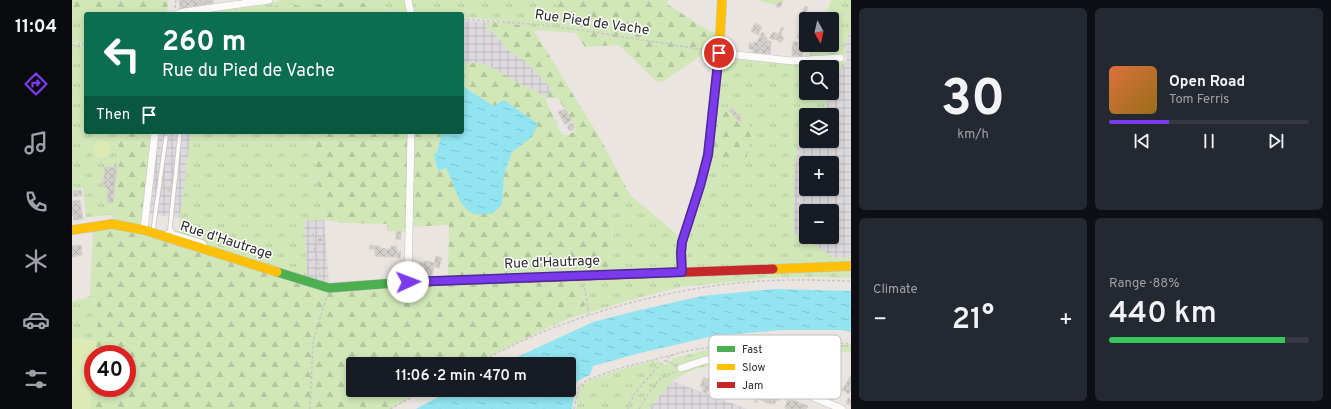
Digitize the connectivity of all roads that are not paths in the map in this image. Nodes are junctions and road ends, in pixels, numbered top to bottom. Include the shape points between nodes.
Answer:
1 (269, 0) edge
2 (408, 0) edge
3 (722, 0) edge
4 (184, 12) edge
5 (411, 12) edge
6 (719, 53) junction
7 (840, 58) dead end
8 (155, 134) edge
9 (180, 134) edge
10 (410, 134) edge
11 (166, 137) dead end
12 (170, 228) junction
13 (72, 230) edge
14 (153, 232) junction
15 (209, 250) junction
16 (851, 266) edge
17 (682, 272) junction
18 (408, 282) junction
19 (709, 359) edge
20 (681, 368) road end
21 (818, 399) edge
22 (842, 409) edge

1 - 4 street
2 - 5 street
3 - 6 street
6 - 7 street via 792,61
6 - 17 street via 708,155 682,242
8 - 14 street
9 - 12 lane
10 - 18 street
11 - 14 lane
12 - 14 lane via 168,232
12 - 15 lane via 173,233 203,242
13 - 14 street, Rue d'Hautrage via 112,224
14 - 15 street, Rue d'Hautrage
15 - 18 street, Rue d'Hautrage via 325,287
16 - 17 street, Rue d'Hautrage
17 - 18 street, Rue d'Hautrage
19 - 20 street
21 - 22 street

